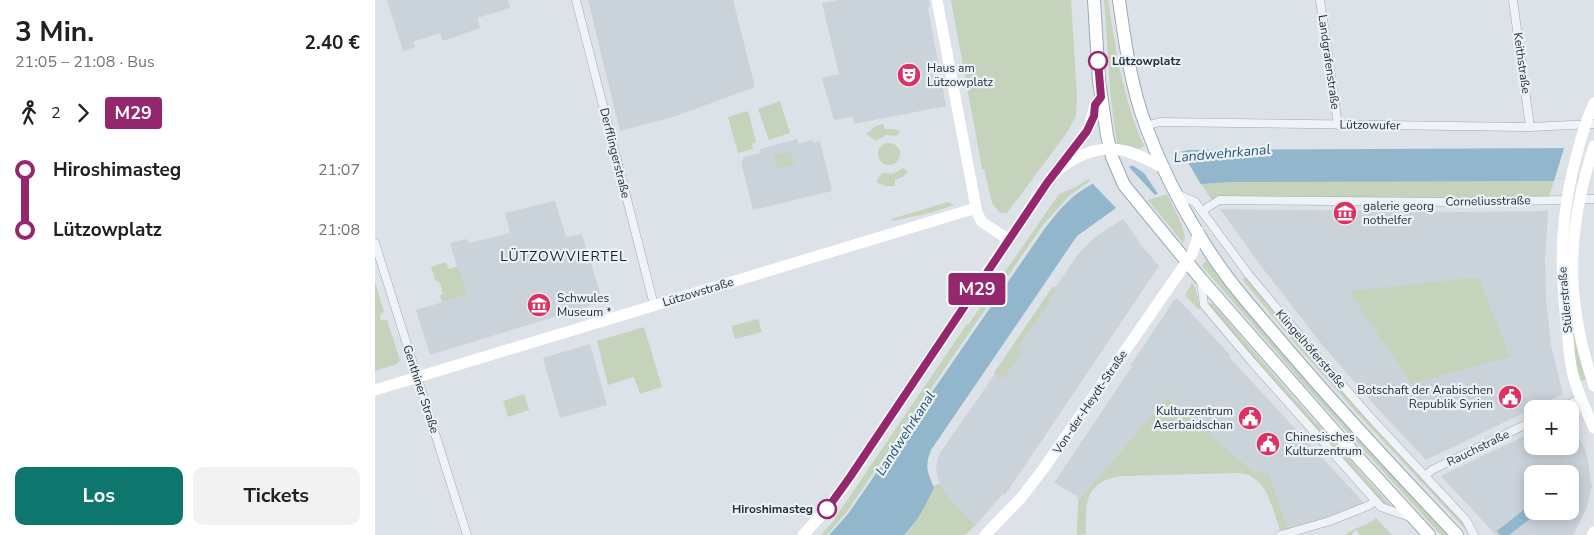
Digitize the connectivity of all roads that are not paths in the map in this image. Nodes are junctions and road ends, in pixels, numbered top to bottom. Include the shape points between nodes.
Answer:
1 (576, 0) edge
2 (937, 0) edge
3 (1094, 0) edge
4 (1119, 0) edge
5 (1320, 0) edge
6 (1513, 0) edge
7 (1101, 97) junction
8 (1594, 103) edge
9 (1338, 125) junction
10 (1589, 125) edge
11 (1145, 126) junction
12 (1530, 127) junction
13 (1594, 147) edge
14 (1110, 149) junction
15 (1164, 168) junction
16 (1057, 172) junction
17 (1177, 193) junction
18 (1579, 199) junction
19 (1594, 199) edge
20 (1566, 200) junction
21 (975, 208) junction
22 (1203, 211) junction
23 (1198, 231) junction
24 (1009, 240) junction
25 (375, 243) edge
26 (1187, 262) junction
27 (1201, 279) junction
28 (653, 305) junction
29 (418, 377) junction
30 (1594, 386) edge
31 (375, 390) edge
32 (1594, 392) edge
33 (1581, 398) junction
34 (1577, 400) edge
35 (1524, 426) edge
36 (1594, 428) edge
37 (1425, 476) junction
38 (1375, 500) junction
39 (1414, 519) junction
40 (467, 535) edge
41 (803, 535) edge
42 (985, 535) edge
43 (1281, 535) edge
44 (1429, 535) edge
45 (1457, 535) edge
46 (1474, 535) edge

1 - 28 street, Derfflingerstraße
2 - 21 main road
3 - 7 main road
4 - 11 main road via 1134,87
5 - 9 street, Landgrafenstraße
6 - 12 street, Keithstraße
7 - 14 main road
7 - 16 main road via 1095,105 1087,131
8 - 10 main road, Stülerstraße
9 - 11 street, Lützowufer via 1160,122
9 - 12 street, Lützowufer
10 - 12 street, Lützowufer
10 - 20 main road, Stülerstraße via 1578,148
11 - 15 main road
13 - 18 main road, Stülerstraße
14 - 15 main road via 1124,150
14 - 16 main road via 1090,152
14 - 26 main road via 1124,185
15 - 17 main road
16 - 24 main road
17 - 22 street, Klingelhöferstraße via 1195,202
17 - 23 main road, Klingelhöferstraße
18 - 19 street
18 - 20 main road
18 - 30 main road, Stülerstraße via 1573,242 1574,299 1581,342
20 - 22 street, Corneliusstraße via 1219,200
20 - 33 main road, Stülerstraße via 1561,243 1565,310 1573,373
21 - 24 main road via 982,222
21 - 28 main road, Lützowstraße
22 - 37 street, Klingelhöferstraße via 1243,268 1296,332
23 - 26 main road via 1195,248
23 - 45 main road, Klingelhöferstraße via 1229,278 1313,379
24 - 41 main road via 845,484
25 - 29 street, Genthiner Straße
26 - 27 main road
26 - 42 main road, Von-der-Heydt-Straße via 1044,468 1015,505
27 - 38 street via 1204,305
27 - 39 main road
28 - 29 main road, Lützowstraße
29 - 31 main road, Lützowstraße
29 - 40 street, Genthiner Straße
32 - 33 main road
33 - 34 street
33 - 36 main road, Stülerstraße
35 - 37 street, Rauchstraße
37 - 46 street, Klingelhöferstraße via 1466,520
38 - 39 street via 1381,507
38 - 43 street via 1330,521
39 - 44 main road

